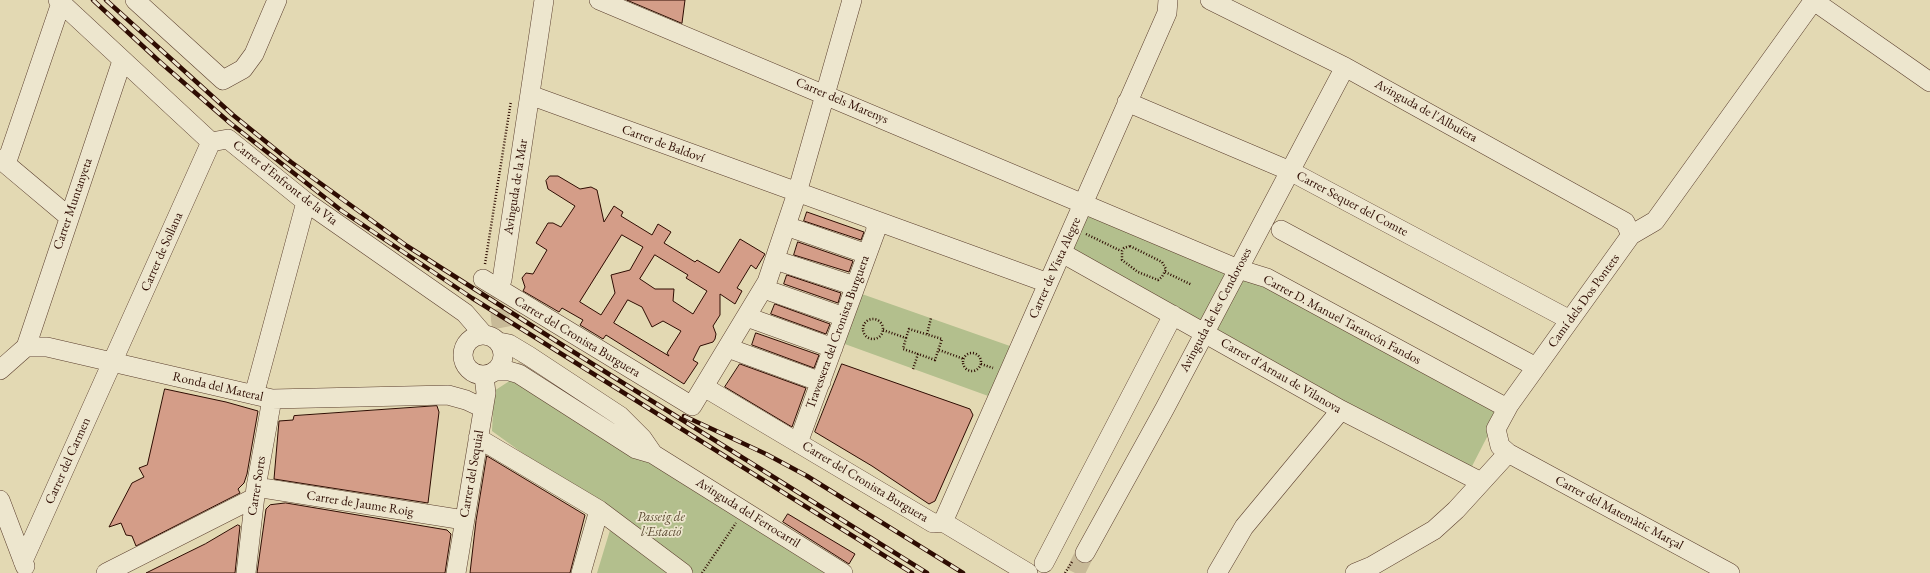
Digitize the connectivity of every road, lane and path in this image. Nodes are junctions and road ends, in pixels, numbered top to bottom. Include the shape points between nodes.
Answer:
1 (135, 0) edge
2 (277, 0) edge
3 (544, 0) edge
4 (599, 0) edge
5 (852, 0) edge
6 (1210, 0) edge
7 (1814, 0) edge
8 (59, 1) edge
9 (1175, 3) edge
10 (122, 61) junction
11 (1346, 67) junction
12 (1930, 82) edge
13 (826, 94) junction
14 (521, 95) junction
15 (1127, 102) junction
16 (211, 142) junction
17 (3, 161) edge
18 (1290, 171) junction
19 (797, 193) junction
20 (306, 202) junction
21 (1083, 204) junction
22 (69, 217) junction
23 (875, 221) junction
24 (786, 226) junction
25 (1281, 230) dead end
26 (1082, 232) dead end
27 (1631, 235) junction
28 (1122, 251) junction
29 (1062, 253) junction
30 (867, 254) junction
31 (775, 260) junction
32 (1238, 269) junction
33 (1165, 272) junction
34 (483, 280) joint
35 (502, 280) tunnel mouth
36 (1048, 283) junction
37 (1192, 285) dead end
38 (855, 286) junction
39 (764, 289) junction
40 (1173, 315) junction
41 (747, 317) junction
42 (844, 317) junction
43 (931, 318) dead end
44 (1570, 320) junction
45 (883, 330) junction
46 (1204, 332) junction
47 (927, 334) junction
48 (492, 338) junction
49 (906, 338) junction
50 (26, 347) junction
51 (728, 348) junction
52 (833, 348) junction
53 (939, 350) junction
54 (918, 354) junction
55 (964, 359) junction
56 (113, 362) junction
57 (981, 364) junction
58 (1536, 367) junction
59 (913, 369) dead end
60 (0, 370) edge
61 (998, 370) dead end
62 (537, 373) tunnel mouth
63 (486, 374) junction
64 (820, 382) junction
65 (704, 387) junction
66 (254, 394) junction
67 (448, 395) junction
68 (272, 400) junction
69 (483, 408) junction
70 (1507, 408) junction
71 (1341, 410) junction
72 (478, 438) junction
73 (642, 438) junction
74 (798, 442) junction
75 (1508, 453) junction
76 (653, 454) junction
77 (1481, 482) junction
78 (255, 492) junction
79 (0, 500) edge
80 (599, 510) junction
81 (464, 520) junction
82 (736, 521) dead end
83 (943, 522) junction
84 (1085, 553) tunnel mouth
85 (1044, 563) dead end
86 (25, 567) edge
87 (1368, 571) edge
88 (106, 573) edge
89 (246, 573) edge
90 (456, 573) edge
91 (581, 573) edge
92 (684, 573) edge
93 (702, 573) edge
94 (843, 573) edge
95 (1028, 573) edge
96 (1217, 573) edge
97 (1730, 573) edge

1 - 2 street via 223,80 242,69 254,54
3 - 14 street, Avinguda de la Mar
4 - 13 street, Carrer dels Marenys
5 - 13 street
6 - 11 street, Avinguda de l'Albufera
7 - 12 street
7 - 27 street, Camí dels Dos Pontets via 1655,221
8 - 10 street
8 - 17 street
9 - 15 street, Carrer de Vista Alegre
10 - 16 street
10 - 22 street, Carrer Muntanyeta
11 - 18 street, Avinguda de les Cendoroses
11 - 27 street, Avinguda de l'Albufera via 1625,222
13 - 19 street
13 - 21 street, Carrer dels Marenys
14 - 19 street, Carrer de Baldoví
14 - 34 path
14 - 35 street, Avinguda de la Mar
15 - 18 street, Carrer Sequer del Comte
15 - 21 street, Carrer de Vista Alegre
16 - 20 street, Carrer d'Enfront de la Via via 228,139
16 - 56 street, Carrer de Sollana
17 - 22 street
18 - 32 street, Avinguda de les Cendoroses
18 - 44 street, Carrer Sequer del Comte
19 - 23 street, Carrer de Baldoví
19 - 24 street
20 - 48 street, Carrer d'Enfront de la Via via 465,313
20 - 66 street
21 - 29 street, Carrer de Vista Alegre
21 - 32 street, Carrer D. Manuel Tarancón Fandos
22 - 50 street, Carrer Muntanyeta
23 - 30 street, Travessera del Cronista Burguera via 876,230
23 - 36 street, Carrer de Baldoví
24 - 30 street
24 - 31 street
25 - 58 street
26 - 28 path
27 - 44 street, Camí dels Dos Pontets
28 - 33 path via 1130,246 1153,256 1162,262
28 - 33 path via 1122,260 1138,272 1158,280
29 - 36 street, Carrer de Vista Alegre
29 - 40 street, Carrer d'Arnau de Vilanova
30 - 38 street, Travessera del Cronista Burguera
31 - 38 street
31 - 39 street
32 - 46 street, Avinguda de les Cendoroses
32 - 70 street, Carrer D. Manuel Tarancón Fandos via 1267,278
33 - 37 path
34 - 65 street, Carrer del Cronista Burguera via 692,406
36 - 83 street, Carrer de Vista Alegre
38 - 42 street, Travessera del Cronista Burguera
39 - 41 street
39 - 42 street
40 - 46 street, Carrer d'Arnau de Vilanova
40 - 85 street
41 - 51 street
41 - 52 street
42 - 52 street, Travessera del Cronista Burguera
43 - 47 path
44 - 58 street, Camí dels Dos Pontets
45 - 45 path via 882,336 872,340 865,336 863,328 867,321 875,319 882,324
45 - 49 path
46 - 71 street, Carrer d'Arnau de Vilanova
46 - 84 street, Avinguda de les Cendoroses
47 - 49 path via 909,329
47 - 53 path via 942,339
48 - 63 street via 502,347 504,358 500,367
48 - 63 street via 472,338 463,350 465,364 469,370
48 - 73 street via 509,344 529,356 620,416
49 - 54 path via 903,349
50 - 56 street, Ronda del Materal via 47,347
50 - 60 street
51 - 64 street
51 - 65 street
52 - 64 street, Travessera del Cronista Burguera
53 - 54 path via 935,360
53 - 55 path
54 - 59 path
55 - 57 path via 970,354 977,354
55 - 57 path via 964,367 971,371 976,371
56 - 66 street, Ronda del Materal
56 - 86 street, Carrer del Carmen
57 - 61 path
58 - 70 street, Camí dels Dos Pontets
62 - 73 street via 620,428
63 - 67 street
63 - 69 street, Carrer del Sequial
63 - 76 street via 509,371 519,374 636,449
64 - 74 street, Travessera del Cronista Burguera
65 - 74 street, Carrer del Cronista Burguera
66 - 68 street, Ronda del Materal
67 - 68 street, Ronda del Materal
67 - 69 street, Ronda del Materal
68 - 78 street, Carrer Sorts
69 - 72 street, Carrer del Sequial
70 - 75 street, Camí dels Dos Pontets via 1496,428 1500,446
71 - 77 street, Carrer d'Arnau de Vilanova
71 - 96 street via 1244,527
72 - 80 street
72 - 81 street, Carrer del Sequial
73 - 76 street
74 - 83 street, Carrer del Cronista Burguera via 933,522
75 - 77 street
75 - 97 street, Carrer del Matemàtic Marçal
76 - 94 street, Avinguda del Ferrocarril
77 - 87 street via 1434,530
78 - 81 street, Carrer de Jaume Roig
78 - 88 street
78 - 89 street, Carrer Sorts
79 - 86 street
80 - 91 street
80 - 92 street
81 - 90 street, Carrer del Sequial
82 - 93 path
83 - 95 street, Carrer del Cronista Burguera

